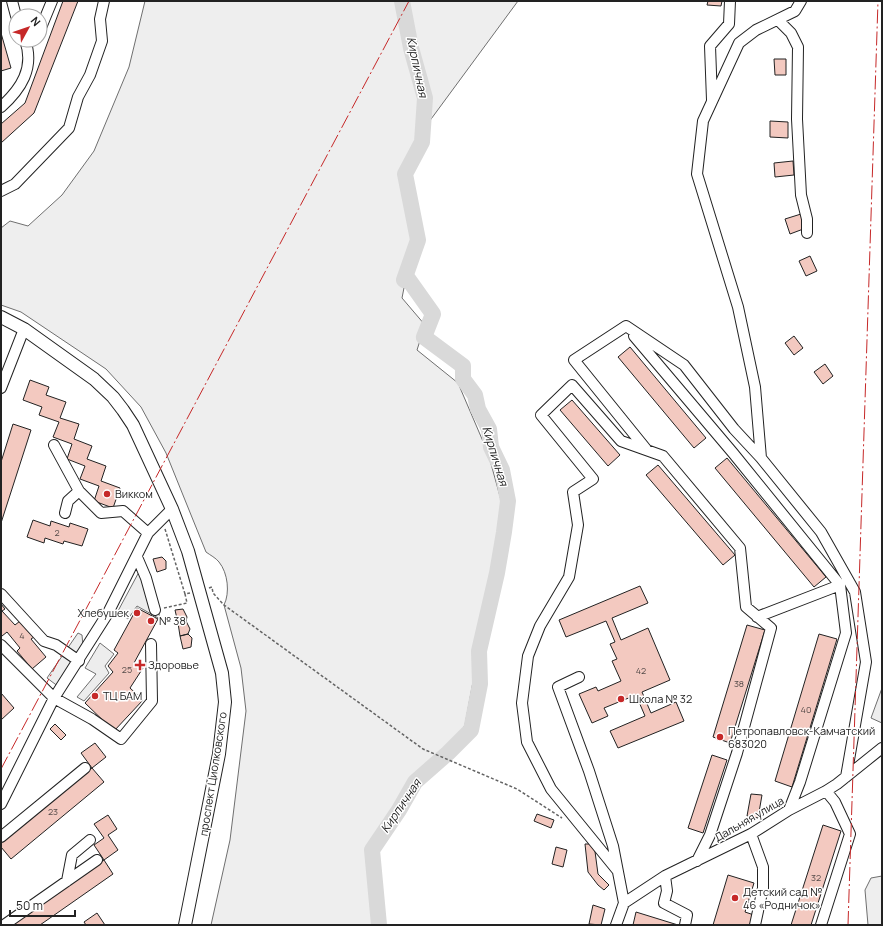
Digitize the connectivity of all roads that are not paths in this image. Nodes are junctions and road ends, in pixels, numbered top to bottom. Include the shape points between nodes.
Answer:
1 (52, 1) edge
2 (104, 1) edge
3 (730, 1) edge
4 (801, 1) edge
5 (48, 11) edge
6 (778, 20) junction
7 (27, 48) edge
8 (712, 102) junction
9 (1, 108) edge
10 (1, 191) edge
11 (807, 233) dead end
12 (1, 317) edge
13 (626, 326) junction
14 (24, 329) junction
15 (1, 388) edge
16 (54, 445) dead end
17 (646, 449) junction
18 (762, 458) junction
19 (79, 491) junction
20 (172, 509) junction
21 (65, 513) dead end
22 (148, 533) junction
23 (136, 556) junction
24 (840, 585) junction
25 (1, 594) edge
26 (155, 610) dead end
27 (757, 616) junction
28 (151, 644) dead end
29 (1, 645) edge
30 (79, 661) junction
31 (579, 677) dead end
32 (54, 698) junction
33 (882, 748) edge
34 (85, 768) dead end
35 (846, 777) junction
36 (826, 791) junction
37 (1, 804) edge
38 (788, 810) junction
39 (751, 834) junction
40 (1, 837) edge
41 (90, 840) dead end
42 (97, 860) dead end
43 (697, 861) junction
44 (617, 870) junction
45 (665, 876) junction
46 (67, 881) junction
47 (624, 903) junction
48 (4, 925) edge
49 (185, 925) edge
50 (616, 925) edge
51 (684, 925) edge
52 (755, 925) edge
53 (821, 925) edge

1 - 5 street
2 - 10 street via 100,19 102,41 90,75 78,96 68,128 15,184
3 - 8 street via 729,24 710,46
4 - 6 street via 795,10
6 - 8 street via 756,30 739,43
6 - 11 street via 793,36 798,47 797,119 801,195 807,219
7 - 9 street via 27,76
8 - 18 street via 703,121 697,174 738,307 755,387
12 - 14 main road, проспект Циолковского
13 - 17 street via 574,360
13 - 18 street via 684,365 734,429
13 - 24 street
14 - 15 street
14 - 20 main road, проспект Циолковского via 94,379 113,397 133,425
16 - 19 street
17 - 27 street via 663,456 740,548 746,607
17 - 44 street via 621,441 572,384 541,414 593,479 573,492 578,525 569,577 540,626 528,656 522,703 527,742 551,789
18 - 35 street via 821,532 855,592 866,662
19 - 21 street via 68,501
19 - 22 street via 101,513 123,511
20 - 22 street
20 - 49 main road, проспект Циолковского via 188,551 222,673 225,702 219,754
22 - 23 street
23 - 26 street via 146,578
23 - 30 street via 108,613
24 - 27 street
24 - 38 street via 846,633 800,782
25 - 30 street via 44,641
27 - 43 street via 771,628 737,753 710,835
28 - 32 street via 152,701 121,739
29 - 32 street
30 - 32 street
31 - 44 street via 558,688 613,846
32 - 37 street
33 - 35 street, Дальняя улица
34 - 40 street
35 - 36 street, Дальняя улица
36 - 38 street, Дальняя улица
36 - 53 street via 835,802 850,834
38 - 39 street, Дальняя улица
39 - 43 street, Дальняя улица
39 - 52 street via 763,867 763,888
41 - 46 street via 72,856
42 - 46 street
43 - 45 street, Дальняя улица
44 - 47 street
45 - 47 street, Дальняя улица
45 - 51 street via 667,891 664,902 687,915
46 - 48 street
47 - 50 street

